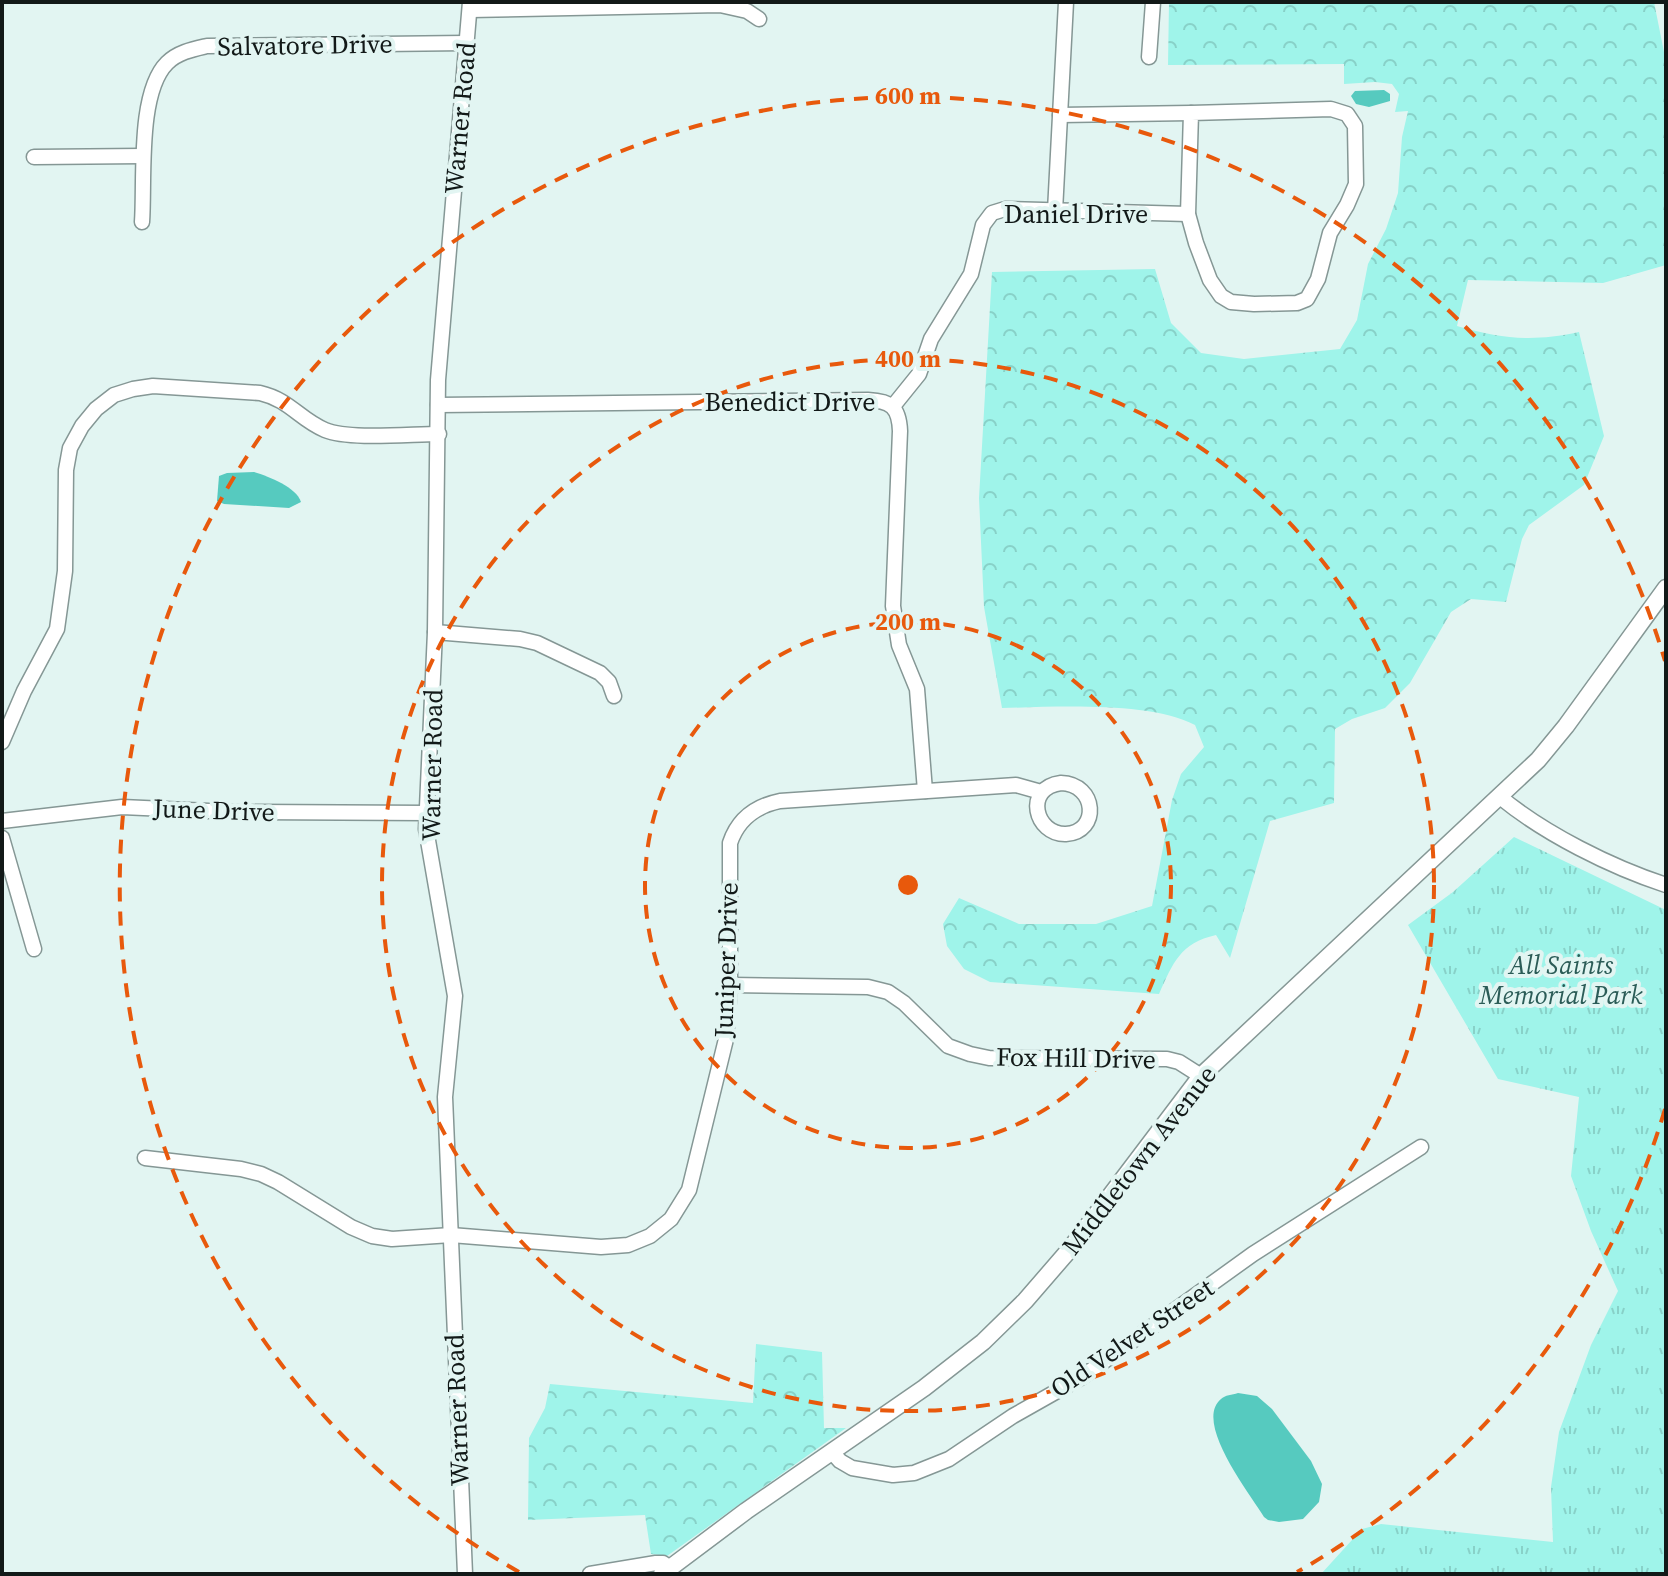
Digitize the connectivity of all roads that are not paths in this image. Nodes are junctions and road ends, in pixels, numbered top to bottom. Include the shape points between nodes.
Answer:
1 (1066, 2) edge
2 (1153, 2) edge
3 (470, 6) edge
4 (759, 19) dead end
5 (466, 43) junction
6 (1149, 57) dead end
7 (1191, 113) junction
8 (1060, 115) junction
9 (143, 156) junction
10 (34, 157) dead end
11 (1055, 211) junction
12 (1188, 214) junction
13 (142, 222) dead end
14 (438, 405) junction
15 (894, 405) junction
16 (439, 434) junction
17 (1666, 588) edge
18 (435, 632) junction
19 (614, 696) dead end
20 (2, 742) edge
21 (925, 791) junction
22 (1041, 792) dead end
23 (1500, 797) junction
24 (427, 813) junction
25 (2, 821) edge
26 (2, 838) edge
27 (1666, 885) edge
28 (34, 949) dead end
29 (730, 985) junction
30 (1201, 1076) junction
31 (1421, 1147) dead end
32 (145, 1158) dead end
33 (451, 1235) junction
34 (832, 1452) junction
35 (666, 1571) edge
36 (465, 1574) edge
37 (590, 1574) edge

1 - 8 street
2 - 6 street
3 - 4 street via 720,5
3 - 5 street, Warner Road
5 - 9 street, Salvatore Drive via 207,46 186,51 168,62 157,78
5 - 14 street, Warner Road
7 - 8 street
7 - 12 street
7 - 12 street via 1341,111 1355,126 1357,176 1327,241 1315,288 1297,303 1244,304 1221,296 1210,280
8 - 11 street
9 - 10 street
9 - 13 street, Salvatore Drive
11 - 12 street, Daniel Drive
11 - 15 street, Daniel Drive via 1005,209 986,219 971,274 931,339 919,374
14 - 15 street, Benedict Drive via 868,400
14 - 16 street, Warner Road
15 - 21 street, Benedict Drive via 900,431 893,606 899,645 917,689
16 - 18 street, Warner Road
16 - 20 street via 329,432 260,393 153,386 114,395 96,409 70,448 57,629
17 - 23 main road, Middletown Avenue via 1566,726
18 - 19 street via 537,643 600,673
18 - 24 street, Warner Road
21 - 22 street, Juniper Drive via 1016,785
21 - 29 street, Juniper Drive via 780,801 746,816 730,843
23 - 27 street via 1569,842
23 - 30 main road, Middletown Avenue
24 - 25 street, June Drive via 122,807
24 - 33 street, Warner Road via 455,996 445,1097
26 - 28 street
29 - 30 street, Fox Hill Drive via 868,987 888,992 948,1046 970,1054 1167,1059
29 - 33 street, Juniper Drive via 726,1039 689,1190 661,1229 639,1242 614,1247
30 - 34 main road, Middletown Avenue via 1070,1249 1014,1312 948,1370
31 - 34 street, Old Velvet Street via 1253,1254 1082,1377 949,1459 893,1475 852,1468
32 - 33 street, Juniper Drive via 261,1174 372,1236
33 - 36 street, Warner Road
34 - 35 main road, Middletown Avenue
35 - 37 street via 663,1563 656,1563

